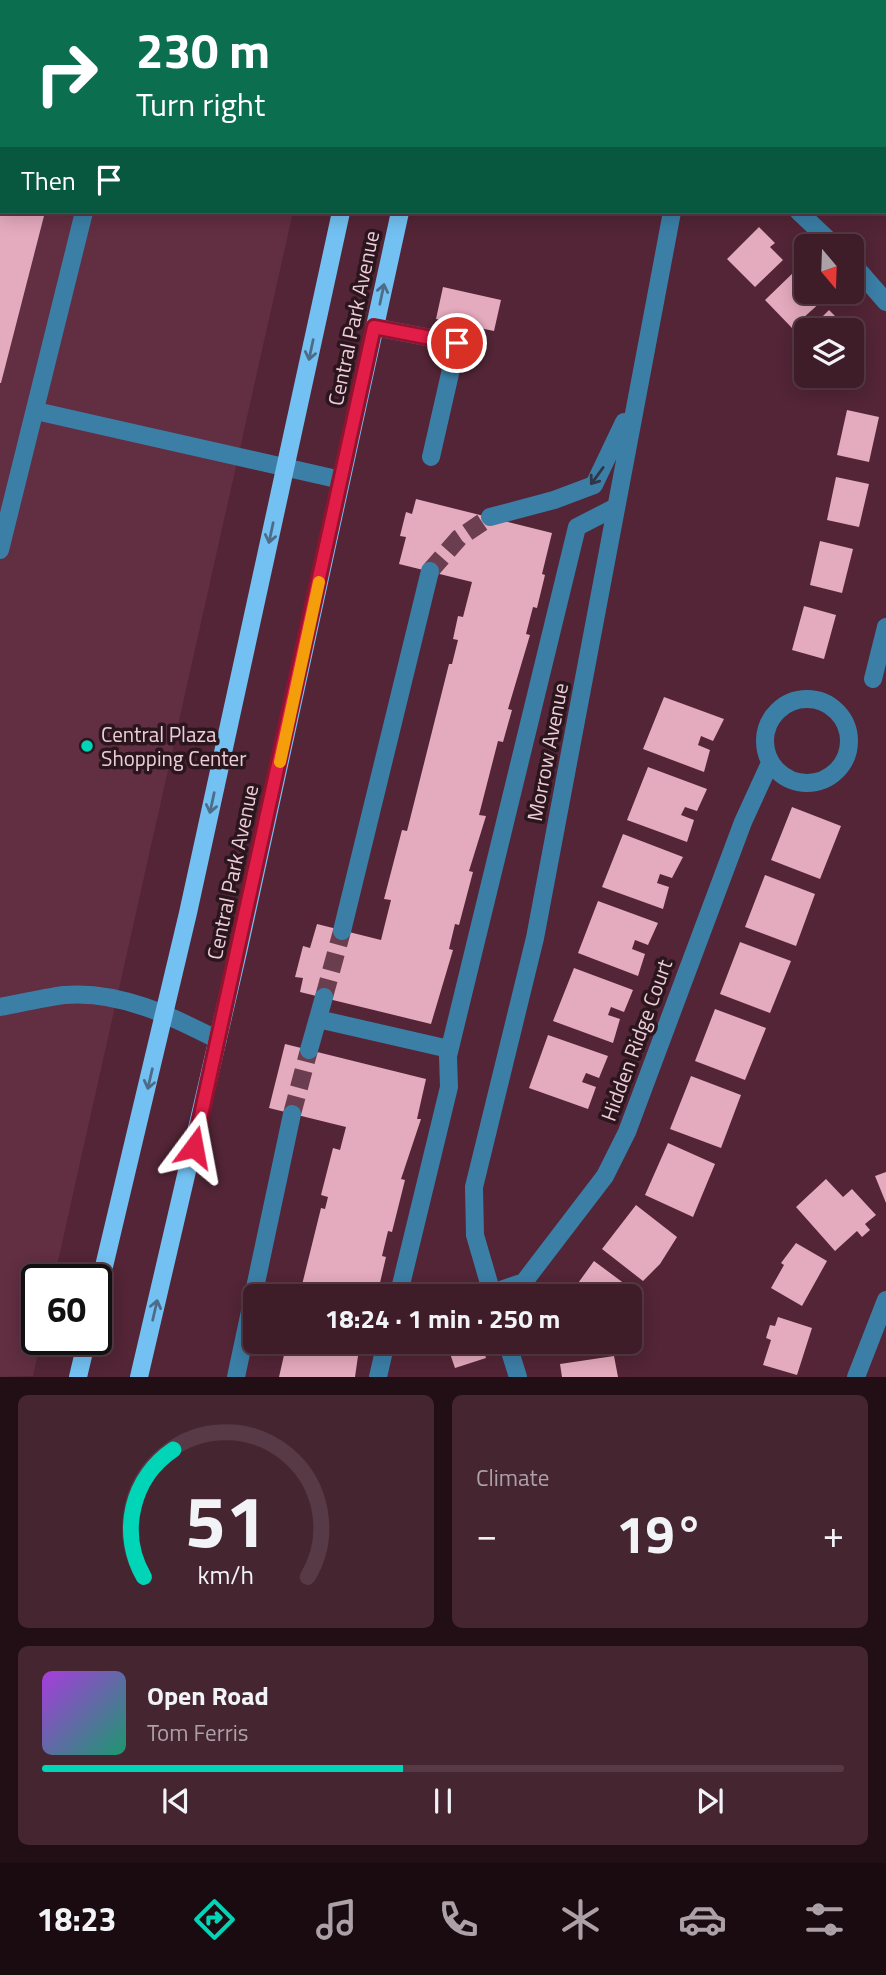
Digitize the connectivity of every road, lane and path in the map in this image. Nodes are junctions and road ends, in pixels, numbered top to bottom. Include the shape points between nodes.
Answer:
1 (84, 214) edge
2 (341, 214) edge
3 (400, 214) edge
4 (672, 214) edge
5 (801, 214) edge
6 (822, 234) edge
7 (864, 277) edge
8 (886, 302) edge
9 (374, 327) junction
10 (637, 393) junction
11 (36, 411) junction
12 (431, 457) dead end
13 (285, 466) junction
14 (341, 480) junction
15 (616, 507) junction
16 (490, 517) tunnel mouth
17 (0, 550) edge
18 (430, 571) tunnel mouth
19 (886, 627) edge
20 (873, 679) dead end
21 (770, 763) junction
22 (342, 930) tunnel mouth
23 (324, 998) tunnel mouth
24 (0, 1007) edge
25 (165, 1013) junction
26 (318, 1019) junction
27 (218, 1040) junction
28 (449, 1049) junction
29 (309, 1050) tunnel mouth
30 (292, 1114) tunnel mouth
31 (105, 1264) edge
32 (401, 1284) edge
33 (490, 1284) edge
34 (519, 1284) edge
35 (886, 1300) edge
36 (383, 1354) edge
37 (511, 1354) edge
38 (83, 1355) edge
39 (78, 1377) edge
40 (139, 1377) edge
41 (236, 1377) edge
42 (378, 1377) edge
43 (518, 1377) edge
44 (856, 1377) edge

1 - 11 street
2 -> 13 main road, Central Park Avenue
9 -> 3 main road, Central Park Avenue
4 - 10 street, Morrow Avenue
5 - 6 street
7 - 8 street
9 - 12 street via 457,343
9 - 14 main road, Central Park Avenue
10 - 15 street, Morrow Avenue
10 -> 16 street via 594,485
11 - 13 street
11 - 17 street
13 - 14 street
13 -> 25 main road, Central Park Avenue
14 - 27 main road, Central Park Avenue
15 - 28 street via 577,527
15 - 33 street, Morrow Avenue via 535,938 474,1187 475,1235
18 - 22 street
19 - 20 street
21 - 21 street via 796,782 828,778 841,767 848,752 844,720 817,700 785,705 765,731
21 - 34 street, Hidden Ridge Court via 605,1176
23 - 26 street
24 - 25 street via 66,995 114,998
25 - 27 street
25 -> 31 main road, Central Park Avenue
26 - 28 street
26 - 29 street
40 -> 27 main road, Central Park Avenue
28 - 32 street via 449,1087
30 - 41 street
35 - 44 street
36 - 42 street
37 - 43 street
38 - 39 main road

